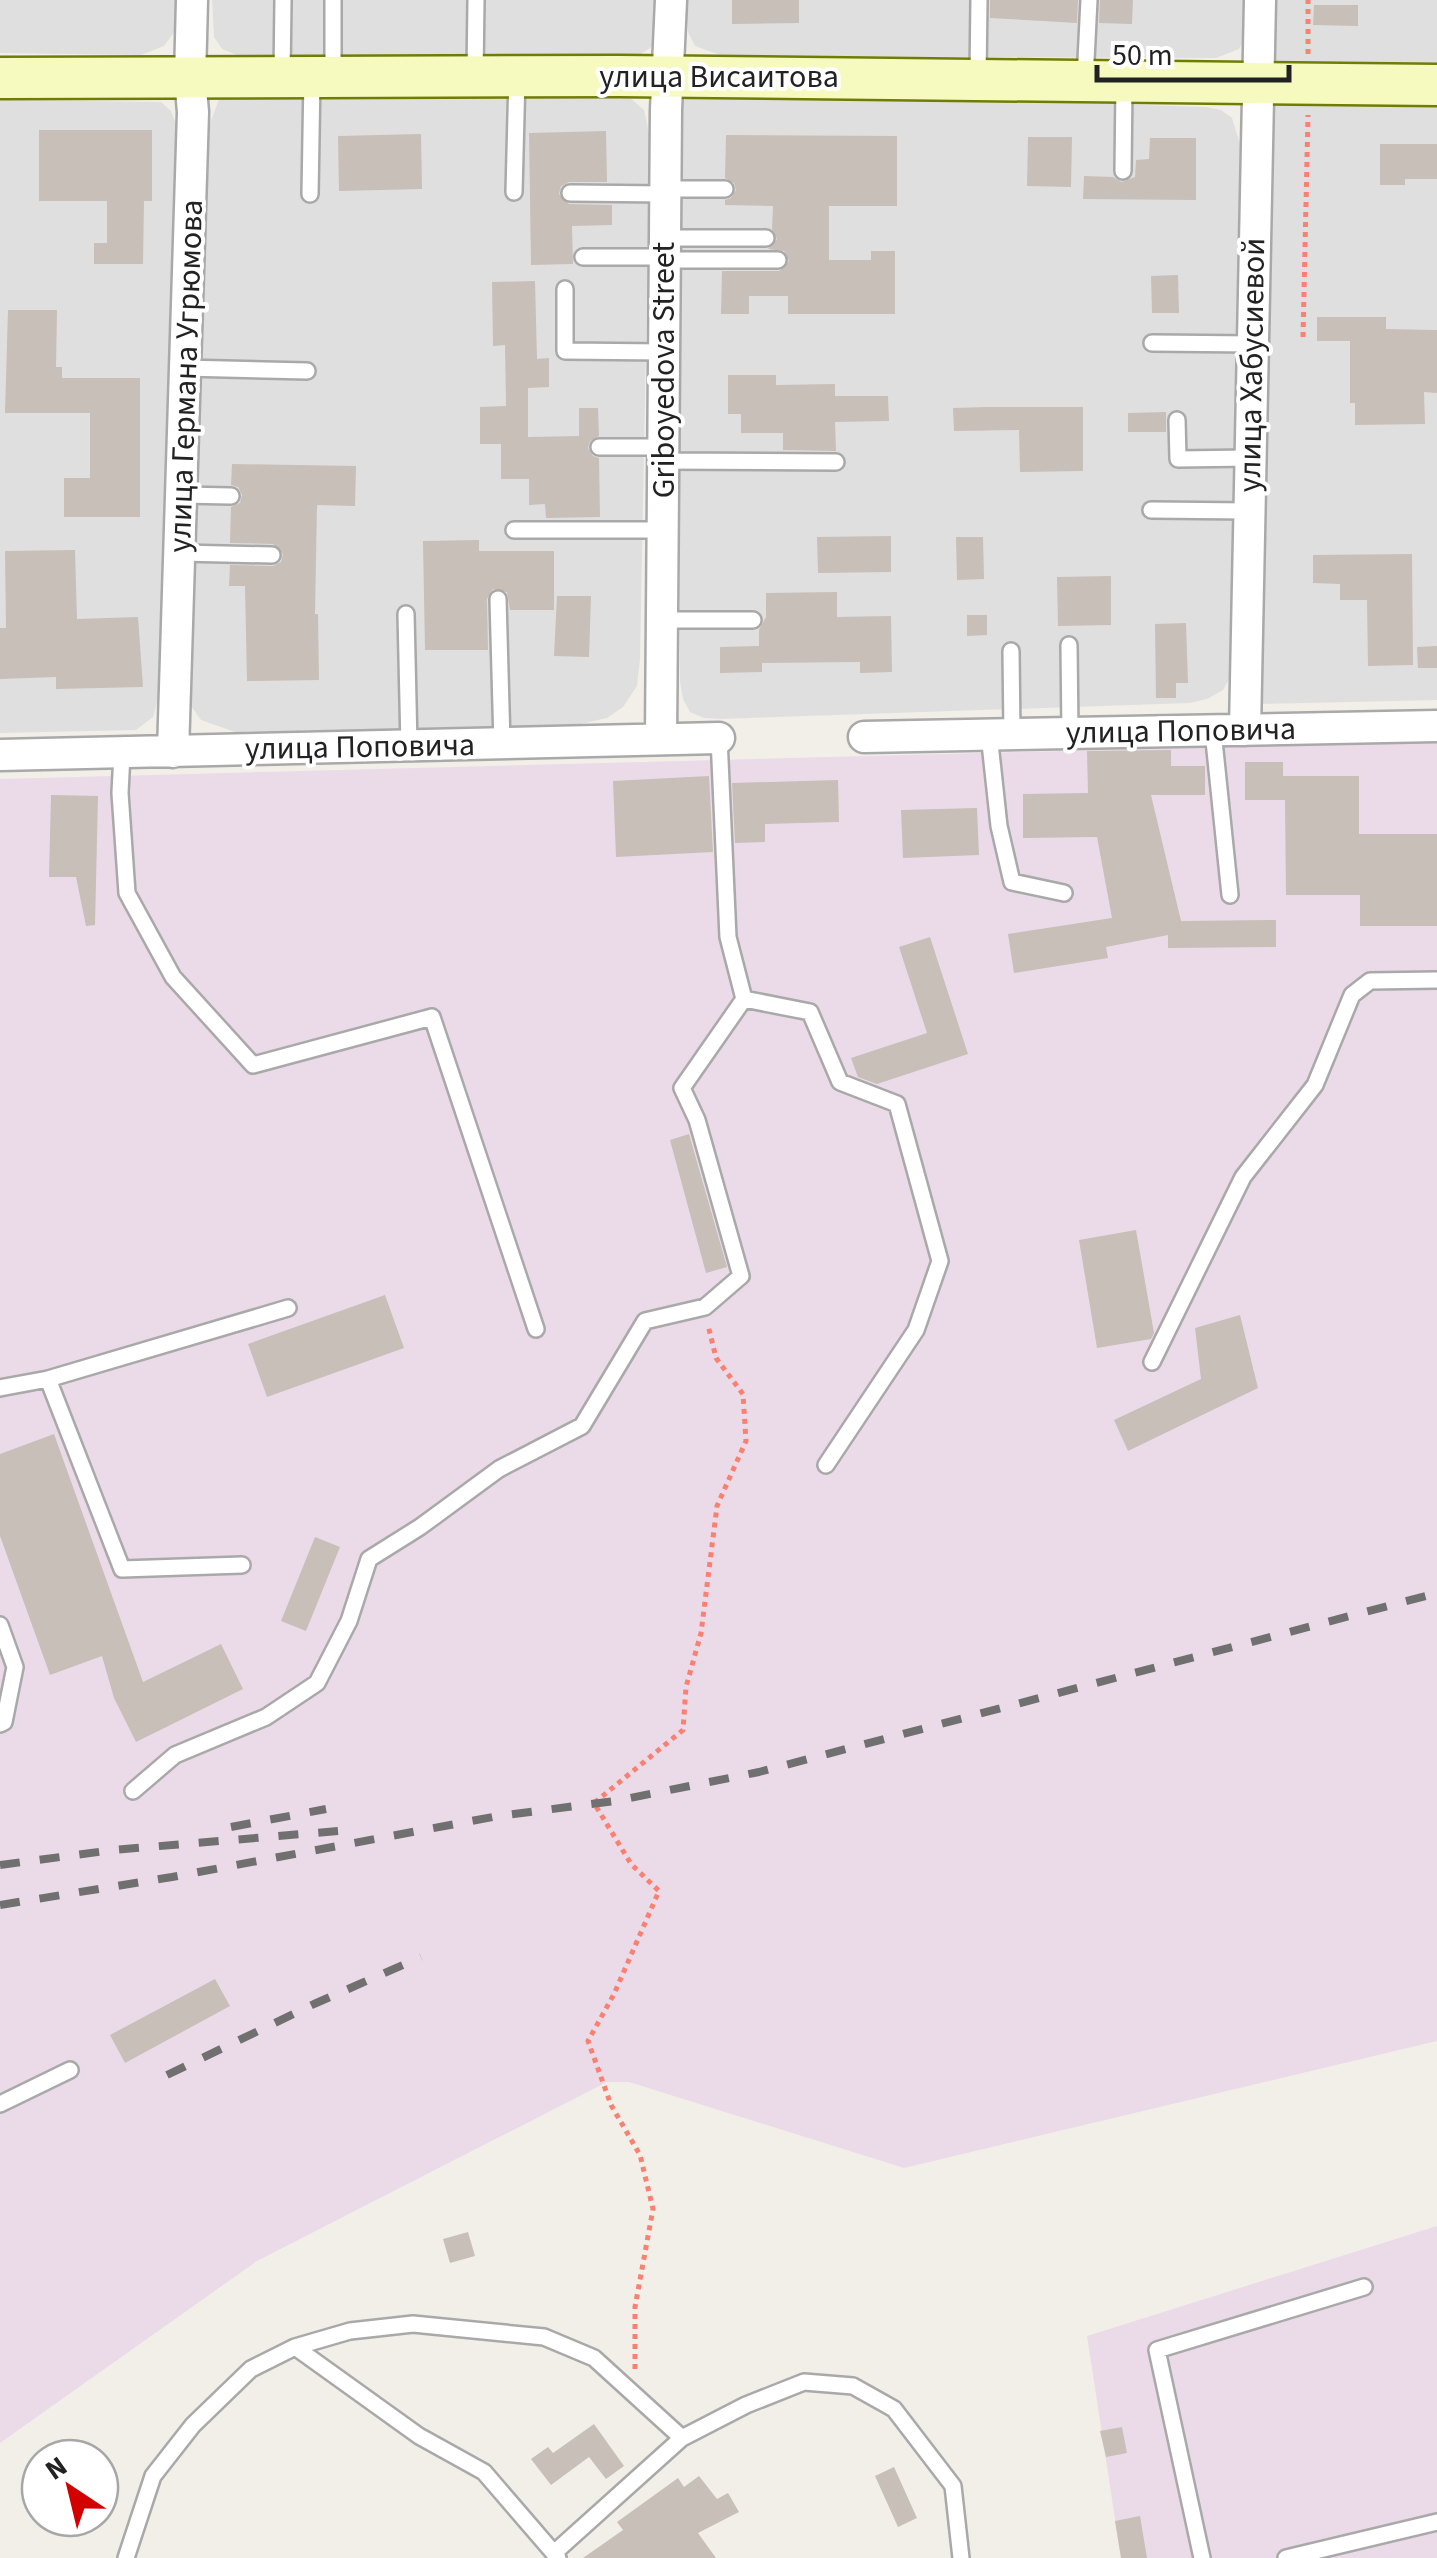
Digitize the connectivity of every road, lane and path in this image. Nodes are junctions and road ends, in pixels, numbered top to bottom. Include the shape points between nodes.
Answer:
1 (192, 0) edge
2 (284, 0) edge
3 (334, 0) edge
4 (476, 0) edge
5 (671, 0) edge
6 (979, 0) edge
7 (1089, 0) edge
8 (1260, 0) edge
9 (1308, 0) edge
10 (475, 75) junction
11 (517, 76) junction
12 (668, 76) junction
13 (309, 77) junction
14 (0, 78) edge
15 (190, 78) junction
16 (978, 79) junction
17 (1104, 80) junction
18 (1258, 81) junction
19 (1308, 81) junction
20 (1437, 84) edge
21 (1123, 171) dead end
22 (725, 189) dead end
23 (666, 191) junction
24 (514, 192) dead end
25 (570, 193) dead end
26 (310, 194) dead end
27 (766, 238) dead end
28 (665, 251) junction
29 (583, 256) dead end
30 (778, 260) dead end
31 (565, 290) dead end
32 (1303, 337) dead end
33 (1152, 343) dead end
34 (1253, 344) junction
35 (664, 352) junction
36 (184, 368) junction
37 (307, 371) dead end
38 (1178, 420) dead end
39 (599, 447) dead end
40 (663, 454) junction
41 (1250, 458) junction
42 (836, 462) dead end
43 (182, 495) junction
44 (231, 496) dead end
45 (1151, 510) dead end
46 (1249, 511) junction
47 (514, 530) dead end
48 (663, 530) junction
49 (181, 553) junction
50 (272, 555) dead end
51 (498, 599) dead end
52 (406, 614) dead end
53 (662, 620) junction
54 (753, 620) dead end
55 (1069, 645) dead end
56 (1011, 651) dead end
57 (1437, 726) edge
58 (1213, 730) junction
59 (1245, 730) junction
60 (1070, 733) junction
61 (1001, 734) junction
62 (864, 737) dead end
63 (719, 738) joint
64 (660, 739) junction
65 (502, 744) junction
66 (409, 746) junction
67 (172, 752) junction
68 (122, 754) junction
69 (0, 755) edge
70 (1064, 892) dead end
71 (1230, 895) dead end
72 (1437, 980) edge
73 (744, 999) junction
74 (704, 1307) junction
75 (288, 1308) dead end
76 (536, 1329) dead end
77 (1152, 1362) dead end
78 (48, 1380) junction
79 (0, 1388) edge
80 (826, 1465) dead end
81 (242, 1565) dead end
82 (0, 1626) edge
83 (0, 1724) edge
84 (132, 1791) dead end
85 (70, 2070) dead end
86 (0, 2104) edge
87 (1364, 2287) dead end
88 (295, 2347) junction
89 (635, 2396) junction
90 (682, 2438) junction
91 (1437, 2522) edge
92 (1370, 2538) junction
93 (556, 2555) edge
94 (126, 2558) edge
95 (961, 2558) edge
96 (1202, 2558) edge
97 (1286, 2558) edge
98 (1374, 2558) edge

1 - 15 street, улица Германа Угрюмова
2 - 13 lane
3 - 13 lane
4 - 10 lane
5 - 12 street, Griboyedova Street
6 - 16 lane
7 - 17 lane
8 - 18 street, улица Хабусиевой
9 - 19 path
10 - 11 main road, улица Висаитова
10 - 13 main road, улица Висаитова
11 - 12 main road, улица Висаитова
11 - 24 lane
12 - 16 main road, улица Висаитова
12 - 23 street, Griboyedova Street
13 - 15 main road, улица Висаитова
13 - 26 lane
14 - 15 main road, улица Висаитова
15 - 36 street, улица Германа Угрюмова
16 - 17 main road, улица Висаитова
17 - 18 main road, улица Висаитова
17 - 21 lane
18 - 19 main road, улица Висаитова
18 - 34 street, улица Хабусиевой
19 - 20 main road, улица Висаитова
19 - 32 path
22 - 23 lane
23 - 25 lane
23 - 28 street, Griboyedova Street
27 - 28 lane
28 - 29 lane
28 - 30 lane
28 - 35 street, Griboyedova Street
31 - 35 lane via 564,351
33 - 34 lane
34 - 41 street, улица Хабусиевой
35 - 40 street, Griboyedova Street
36 - 37 lane
36 - 43 street, улица Германа Угрюмова
38 - 41 lane via 1178,459
39 - 40 lane
40 - 42 lane
40 - 48 street, Griboyedova Street
41 - 46 street, улица Хабусиевой
43 - 44 lane
43 - 49 street, улица Германа Угрюмова
45 - 46 lane
46 - 59 street, улица Хабусиевой
47 - 48 lane
48 - 53 street, Griboyedova Street
49 - 50 lane
49 - 67 street, улица Германа Угрюмова
51 - 65 lane
52 - 66 lane
53 - 54 lane
53 - 64 street, Griboyedova Street
55 - 60 lane
56 - 61 lane
57 - 59 street, улица Поповича
58 - 59 street, улица Поповича
58 - 60 street, улица Поповича
58 - 71 lane
60 - 61 street, улица Поповича
61 - 62 street, улица Поповича
61 - 70 lane via 999,826 1012,882
63 - 64 street, улица Поповича
63 - 73 lane via 728,936
64 - 65 street, улица Поповича
65 - 66 street, улица Поповича
66 - 67 street, улица Поповича
67 - 68 street, улица Поповича
68 - 69 street, улица Поповича
68 - 76 lane via 127,893 173,977 254,1065 432,1016
72 - 77 lane via 1370,981 1352,995 1315,1086 1243,1178
73 - 74 lane via 682,1088 741,1276
73 - 80 lane via 810,1012 840,1082 897,1104 940,1261 916,1330
74 - 84 lane via 645,1320 582,1426 499,1470 369,1558 349,1621 317,1683 266,1717 175,1755
74 - 89 path via 716,1358 743,1394 746,1442 717,1506 682,1730 594,1804 630,1864 659,1891 588,2041 640,2155 654,2209 635,2307
75 - 78 lane
78 - 79 lane
78 - 81 lane via 122,1569
82 - 83 lane via 15,1667
85 - 86 lane
87 - 96 lane via 1157,2350
88 - 89 lane via 350,2331 413,2324 544,2338 594,2358
88 - 93 lane via 419,2436 484,2472
88 - 94 lane via 251,2369 193,2425 153,2476
89 - 90 lane
90 - 93 lane
90 - 95 lane via 804,2382 852,2386 894,2409 953,2486
91 - 92 lane
92 - 97 lane
92 - 98 lane

